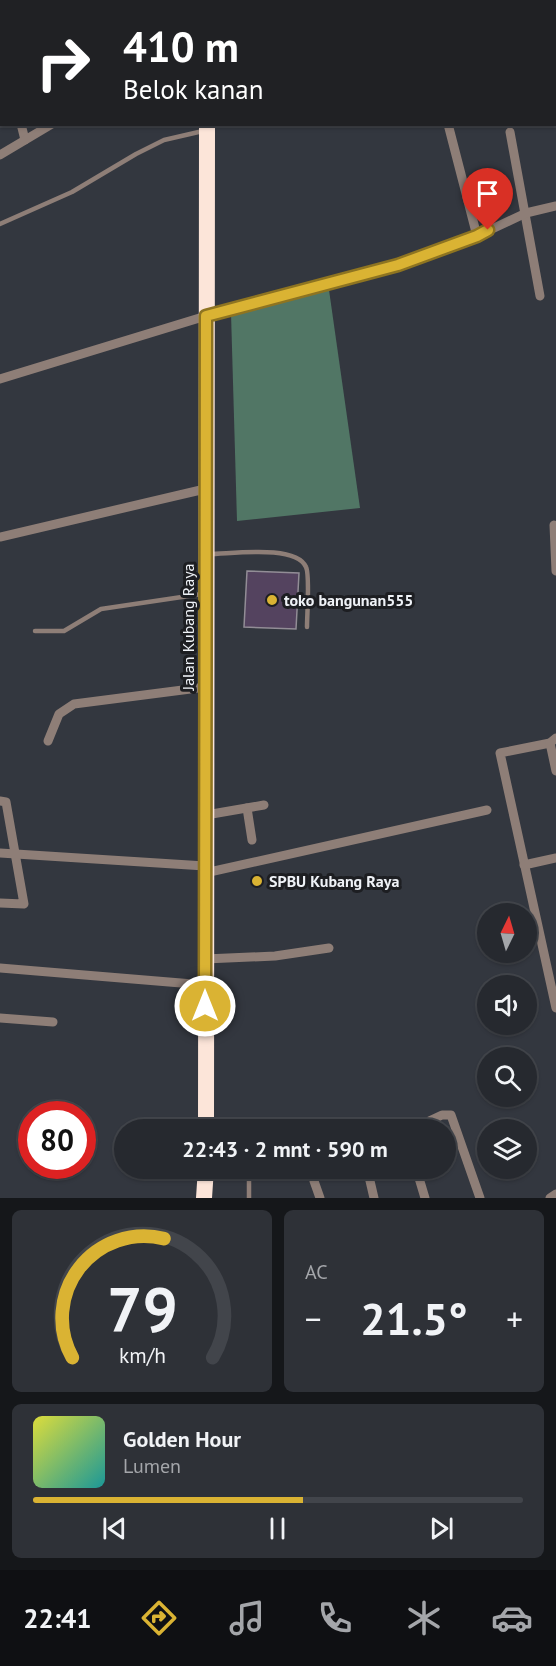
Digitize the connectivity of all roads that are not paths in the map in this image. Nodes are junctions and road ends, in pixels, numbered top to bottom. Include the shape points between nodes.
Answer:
1 (22, 126) edge
2 (49, 126) edge
3 (449, 126) edge
4 (207, 127) edge
5 (510, 132) dead end
6 (25, 140) junction
7 (0, 155) edge
8 (556, 206) edge
9 (526, 213) junction
10 (0, 224) edge
11 (477, 236) junction
12 (540, 296) dead end
13 (206, 316) junction
14 (0, 379) edge
15 (205, 489) junction
16 (554, 525) dead end
17 (0, 537) edge
18 (207, 554) junction
19 (556, 571) edge
20 (207, 594) junction
21 (308, 627) dead end
22 (35, 631) dead end
23 (206, 687) junction
24 (553, 740) edge
25 (48, 741) dead end
26 (556, 771) edge
27 (0, 801) edge
28 (264, 805) dead end
29 (248, 808) junction
30 (487, 810) dead end
31 (206, 815) junction
32 (252, 840) dead end
33 (0, 853) edge
34 (14, 853) junction
35 (556, 858) edge
36 (524, 865) junction
37 (205, 870) junction
38 (0, 903) edge
39 (329, 948) dead end
40 (205, 959) junction
41 (0, 968) edge
42 (205, 985) junction
43 (556, 1008) edge
44 (0, 1018) edge
45 (53, 1022) dead end
46 (206, 1119) edge
47 (433, 1119) edge
48 (452, 1119) edge
49 (456, 1129) edge
50 (205, 1179) edge
51 (249, 1179) edge
52 (314, 1179) edge
53 (370, 1179) edge
54 (419, 1179) edge
55 (556, 1194) edge
56 (204, 1198) edge
57 (249, 1198) edge
58 (320, 1198) edge
59 (374, 1198) edge
60 (425, 1198) edge
61 (480, 1198) edge
62 (550, 1198) edge

1 - 6 street
2 - 6 street
3 - 11 street
4 - 10 lane via 164,140 72,192
4 - 13 highway, Jalan Kubang Raya
5 - 9 street
6 - 7 street
8 - 9 street
9 - 11 street
9 - 12 street
11 - 13 street via 398,265
13 - 14 street
13 - 15 highway, Jalan Kubang Raya
15 - 17 street
15 - 18 highway, Jalan Kubang Raya
16 - 19 street
18 - 20 highway, Jalan Kubang Raya
18 - 21 lane via 284,552 300,558 307,568
20 - 22 lane via 101,609 64,631
20 - 23 highway, Jalan Kubang Raya
23 - 25 street via 74,704 59,714
23 - 31 highway, Jalan Kubang Raya
24 - 26 street
24 - 36 street via 500,753
27 - 34 street via 6,802
28 - 29 street
29 - 31 street
29 - 32 street
30 - 37 street
31 - 37 highway, Jalan Kubang Raya
33 - 34 street
34 - 37 street
34 - 38 street via 24,904
35 - 36 street
36 - 43 street
37 - 40 highway, Jalan Kubang Raya
39 - 40 street via 275,956
40 - 42 highway, Jalan Kubang Raya
41 - 42 street
42 - 46 highway, Jalan Kubang Raya
44 - 45 street
47 - 48 street via 451,1115
49 - 61 street
50 - 56 highway
51 - 57 lane
52 - 58 street
53 - 59 street
54 - 60 street
55 - 62 street

